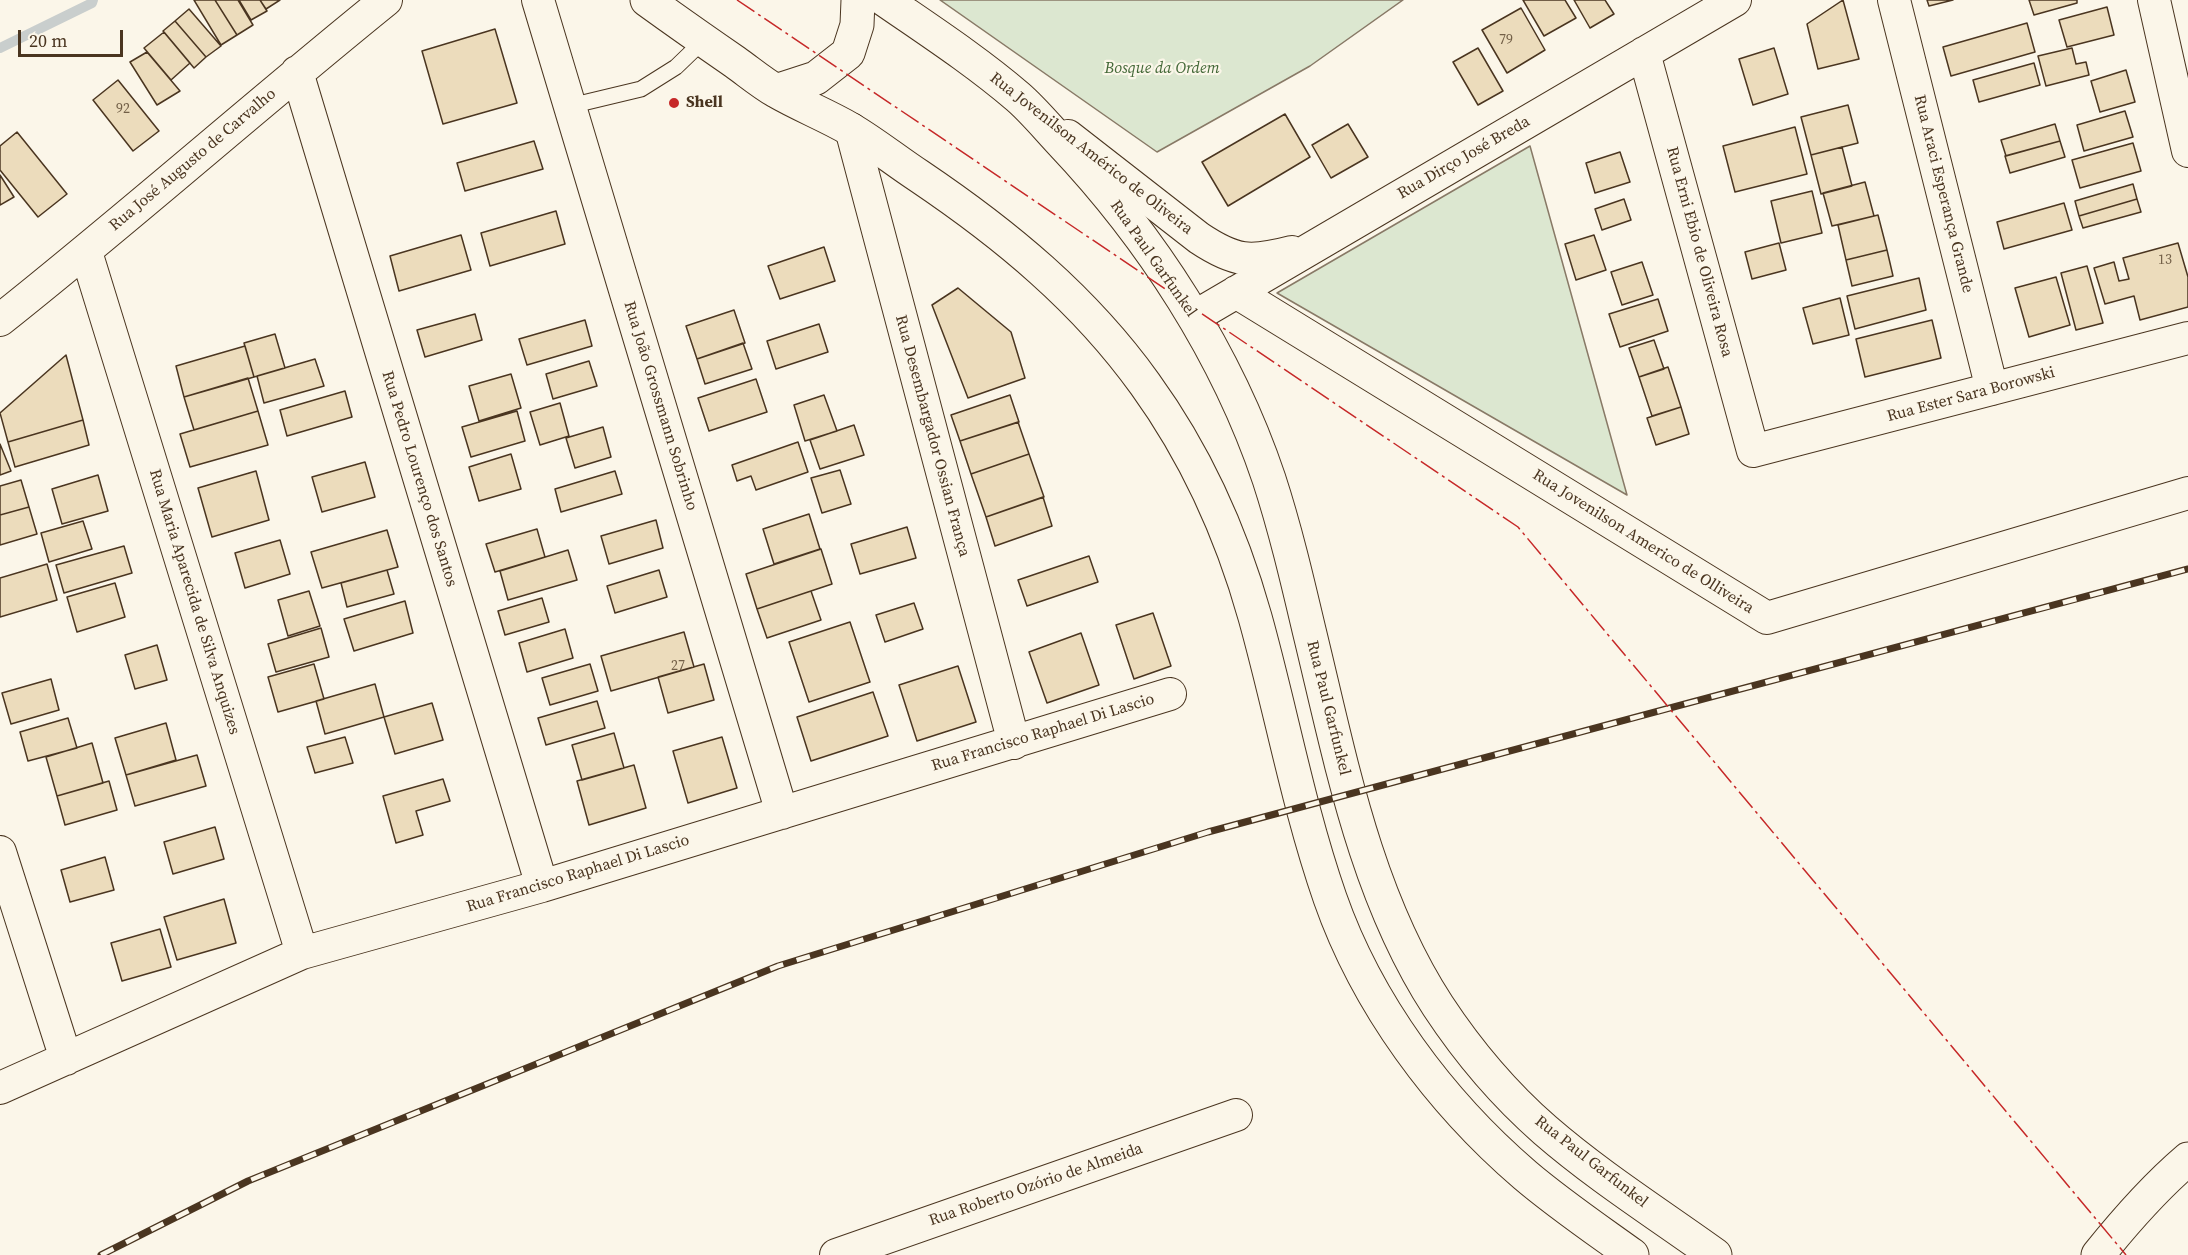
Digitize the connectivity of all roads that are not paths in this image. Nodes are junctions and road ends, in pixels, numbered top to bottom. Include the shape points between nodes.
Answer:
1 (386, 0) edge
2 (538, 0) edge
3 (647, 0) edge
4 (858, 0) edge
5 (885, 0) edge
6 (1735, 0) edge
7 (1894, 0) edge
8 (2154, 0) edge
9 (704, 40) junction
10 (1644, 53) junction
11 (2179, 65) edge
12 (297, 72) junction
13 (776, 91) junction
14 (1020, 99) junction
15 (570, 106) junction
16 (851, 129) junction
17 (2188, 152) edge
18 (1313, 247) junction
19 (86, 252) junction
20 (1236, 292) junction
21 (1194, 317) junction
22 (0, 320) edge
23 (2188, 338) edge
24 (1992, 389) junction
25 (1754, 451) joint
26 (2188, 493) edge
27 (1170, 694) dead end
28 (1014, 742) junction
29 (782, 813) junction
30 (0, 852) edge
31 (542, 886) junction
32 (302, 953) junction
33 (66, 1059) junction
34 (0, 1088) edge
35 (1236, 1115) dead end
36 (2188, 1159) edge
37 (836, 1255) edge
38 (1632, 1255) edge
39 (1715, 1255) edge
40 (2098, 1255) edge

1 - 12 street, Rua José Augusto de Carvalho
2 - 15 street, Rua João Grossmann Sobrinho
3 - 9 main road
4 - 13 main road via 857,25 848,53 816,78
5 - 14 main road, Rua Jovenilson Américo de Oliveira
6 - 10 street, Rua Dirço José Breda
7 - 24 street, Rua Araci Esperança Grande
8 - 11 street
9 - 13 main road
9 - 15 lane via 675,68 641,89
10 - 18 street, Rua Dirço José Breda
10 - 25 street, Rua Erni Ebio de Oliveira Rosa
11 - 17 street
12 - 19 street, Rua José Augusto de Carvalho
12 - 31 street, Rua Pedro Lourenço dos Santos
13 - 16 main road
14 - 18 street, Rua Jovenilson Américo de Oliveira via 1220,252 1241,259 1267,258
14 - 21 main road, Rua Paul Garfunkel via 1090,172 1164,270
15 - 29 street, Rua João Grossmann Sobrinho
16 - 28 street, Rua Desembargador Ossian França
16 - 38 main road via 1002,235 1055,280 1101,328 1146,385 1183,443 1238,564 1331,902 1380,1004 1443,1091 1486,1138 1524,1174
18 - 20 street, Rua Dirço José Breda
19 - 22 street, Rua José Augusto de Carvalho
19 - 32 street, Rua Maria Aparecida de Silva Anquizes
20 - 21 street, Rua Dirço José Breda
20 - 26 street, Rua Jovenilson Americo de Olliveira via 1767,618
21 - 39 main road, Rua Paul Garfunkel via 1268,476 1287,538 1344,774 1376,876 1410,958 1438,1006 1470,1049 1536,1122
23 - 24 street, Rua Ester Sara Borowski
24 - 25 street, Rua Ester Sara Borowski
27 - 28 street, Rua Francisco Raphael Di Lascio
28 - 29 street, Rua Francisco Raphael Di Lascio
29 - 31 street, Rua Francisco Raphael Di Lascio
30 - 33 street
31 - 32 street, Rua Francisco Raphael Di Lascio
32 - 33 street, Rua Francisco Raphael Di Lascio
33 - 34 street, Rua Francisco Raphael Di Lascio
35 - 37 street, Rua Roberto Ozório de Almeida
36 - 40 main road via 2125,1221

